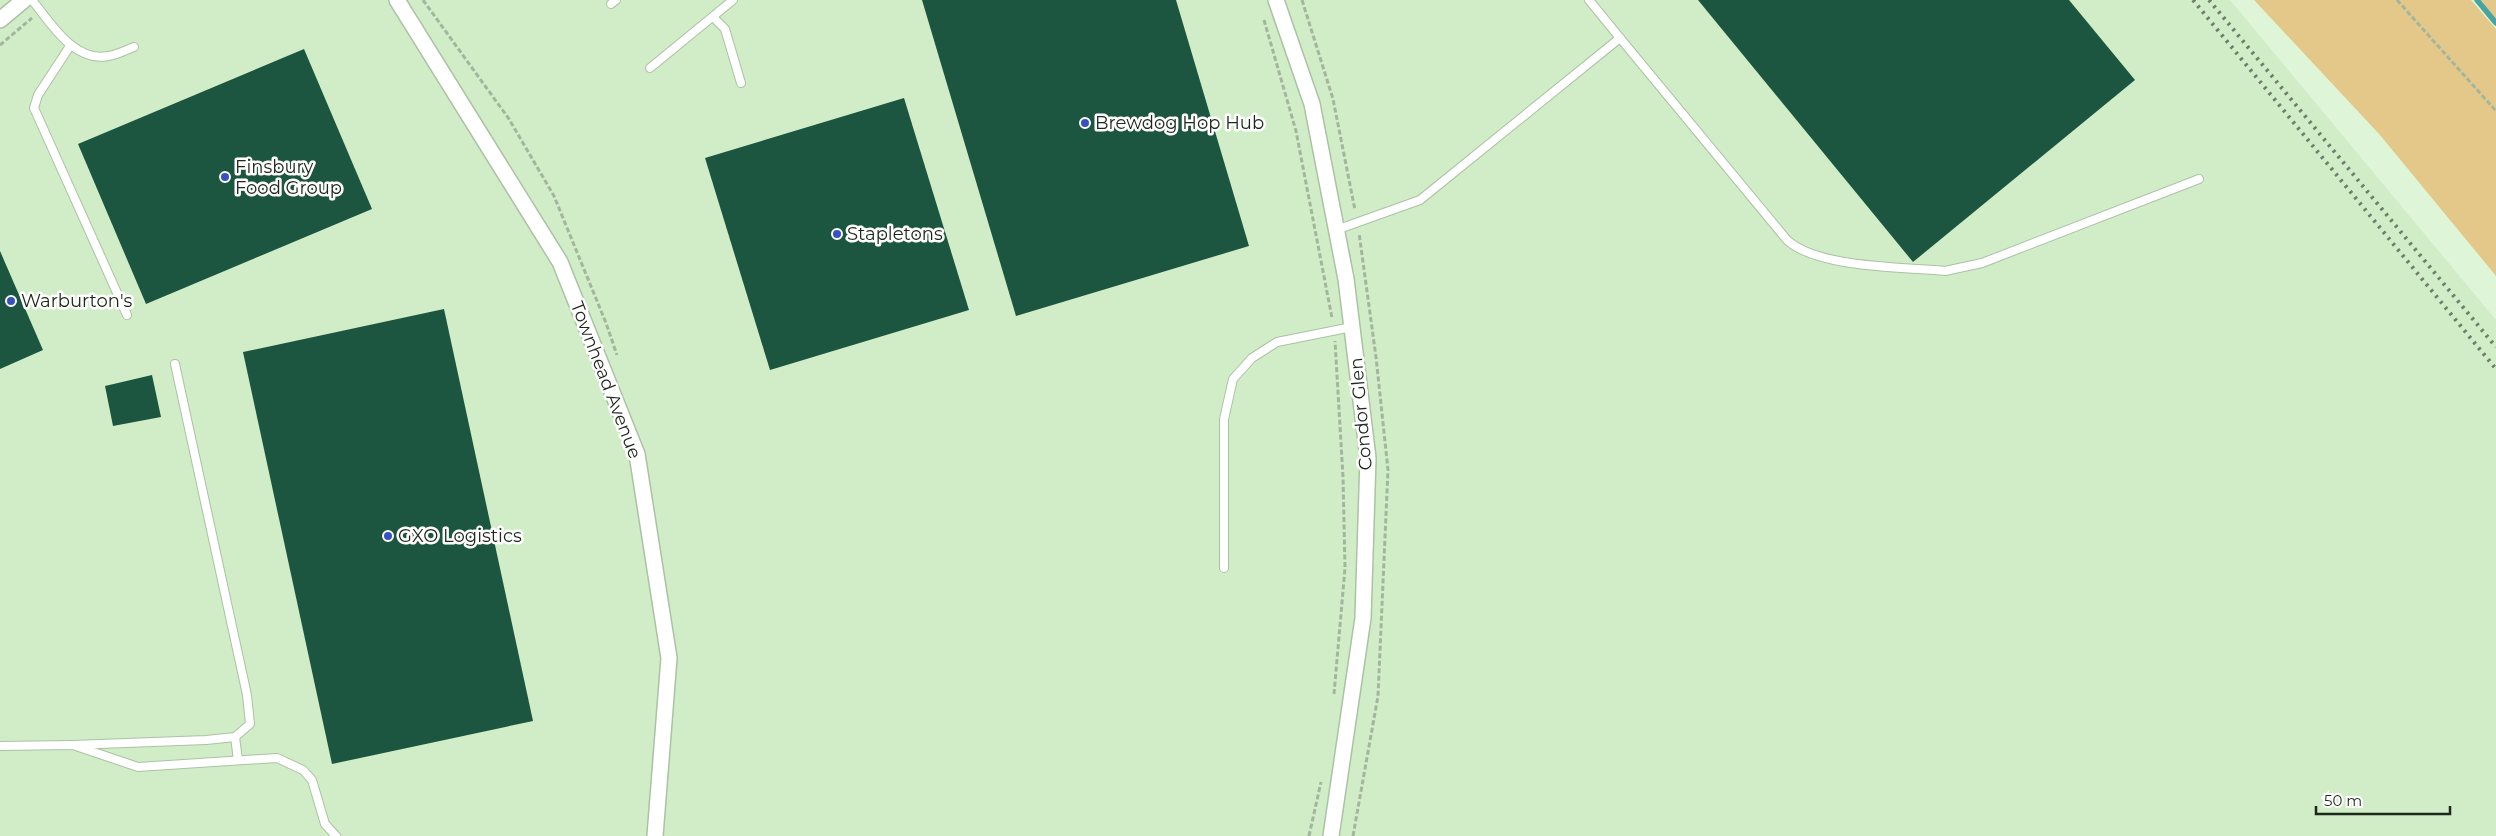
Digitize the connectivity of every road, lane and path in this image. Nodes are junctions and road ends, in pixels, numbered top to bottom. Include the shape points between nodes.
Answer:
1 (24, 0) edge
2 (32, 0) edge
3 (397, 0) edge
4 (733, 0) edge
5 (1276, 0) edge
6 (1589, 0) edge
7 (2397, 0) edge
8 (41, 11) junction
9 (713, 17) junction
10 (1263, 19) dead end
11 (0, 20) edge
12 (1620, 38) junction
13 (0, 45) edge
14 (70, 46) junction
15 (134, 47) dead end
16 (650, 68) dead end
17 (741, 83) dead end
18 (2496, 111) edge
19 (2199, 179) dead end
20 (1336, 230) junction
21 (127, 315) dead end
22 (1352, 327) junction
23 (1334, 330) junction
24 (175, 364) dead end
25 (1224, 568) dead end
26 (1333, 697) dead end
27 (235, 737) junction
28 (74, 745) junction
29 (0, 746) edge
30 (238, 760) junction
31 (1322, 773) dead end
32 (336, 836) edge
33 (655, 836) edge
34 (1309, 836) edge
35 (1331, 836) edge

1 - 11 street
2 - 8 lane
3 - 33 street, Townhead Avenue via 560,262 637,454 669,658
4 - 9 lane
5 - 20 street, Condor Glen via 1312,104
6 - 12 lane
7 - 18 path
8 - 13 path
8 - 14 lane
9 - 16 lane
9 - 17 lane via 725,30
10 - 23 path via 1296,131
12 - 19 lane via 1787,240 1811,254 1837,260 1957,270
12 - 20 lane via 1420,200
14 - 15 lane via 87,54 107,57
14 - 21 lane via 38,95 34,108
20 - 22 street, Condor Glen
22 - 23 lane
22 - 35 street, Condor Glen via 1368,458 1363,618
23 - 25 lane via 1276,342 1252,358 1233,379 1224,419
23 - 26 path via 1345,568
24 - 27 lane via 247,695 250,724
27 - 28 lane
27 - 30 lane
28 - 29 lane
28 - 30 lane via 138,767
30 - 32 lane via 277,758 302,770 312,780 325,824
31 - 34 path

